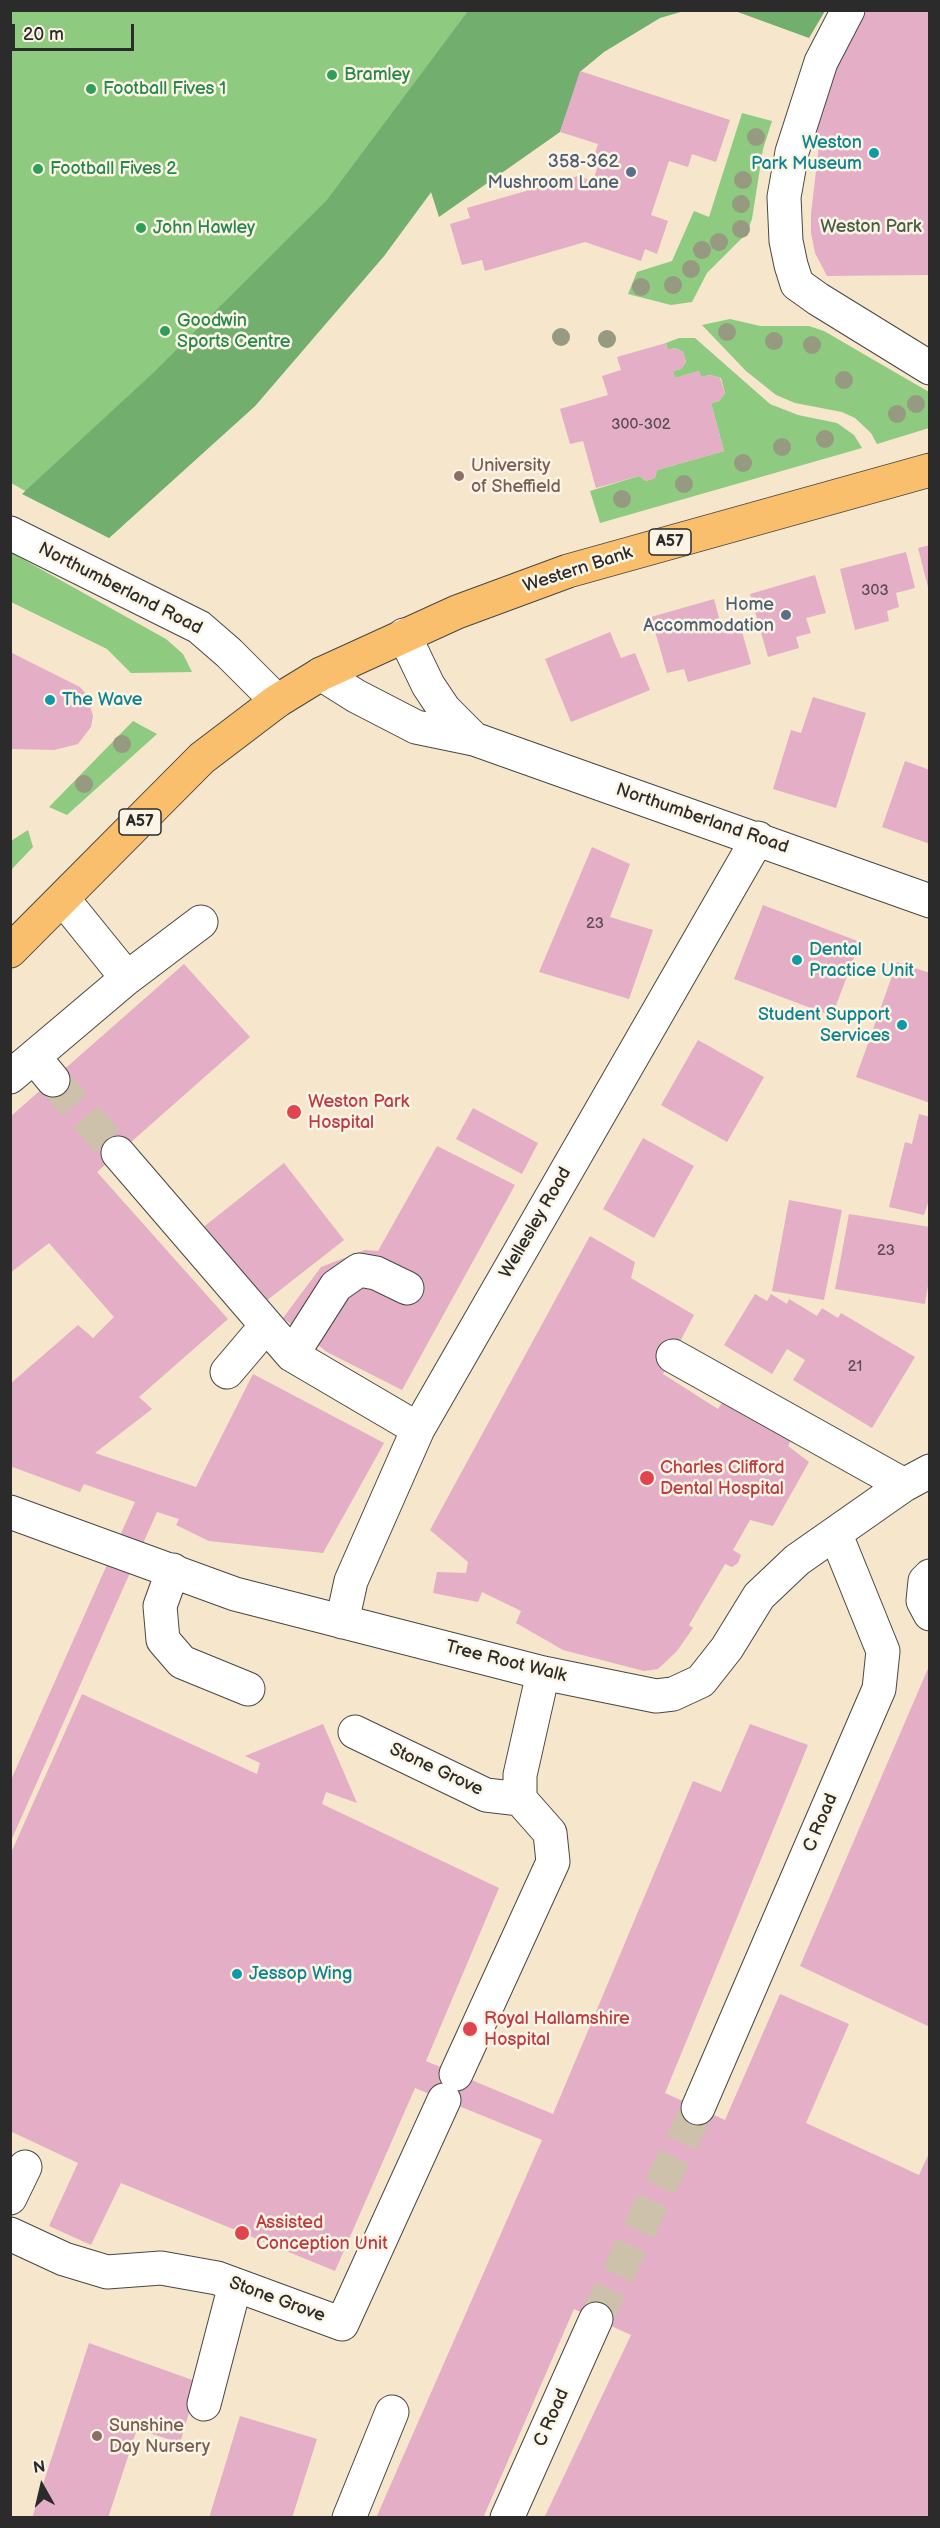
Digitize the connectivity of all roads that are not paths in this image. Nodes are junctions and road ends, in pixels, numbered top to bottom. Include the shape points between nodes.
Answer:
1 (848, 10) edge
2 (930, 368) edge
3 (930, 470) edge
4 (10, 532) edge
5 (404, 635) junction
6 (321, 674) junction
7 (277, 701) junction
8 (474, 739) junction
9 (758, 838) junction
10 (63, 899) junction
11 (930, 901) edge
12 (201, 922) dead end
13 (10, 951) edge
14 (127, 978) junction
15 (33, 1071) edge
16 (118, 1153) tunnel mouth
17 (406, 1288) dead end
18 (266, 1326) junction
19 (292, 1355) junction
20 (673, 1356) dead end
21 (227, 1372) dead end
22 (418, 1429) junction
23 (917, 1478) edge
24 (10, 1512) edge
25 (836, 1535) junction
26 (173, 1570) junction
27 (930, 1576) edge
28 (930, 1614) edge
29 (342, 1622) junction
30 (543, 1672) junction
31 (248, 1689) dead end
32 (355, 1732) dead end
33 (520, 1799) junction
34 (698, 2108) tunnel mouth
35 (25, 2167) dead end
36 (10, 2198) edge
37 (10, 2234) edge
38 (235, 2285) junction
39 (596, 2319) tunnel mouth
40 (204, 2404) dead end
41 (392, 2412) dead end
42 (349, 2517) edge
43 (507, 2517) edge

1 - 2 street via 821,62 792,152 784,197 791,265 797,284
3 - 5 main road, Western Bank / A57 via 568,571
4 - 7 street, Northumberland Road via 199,627
5 - 6 main road, Western Bank / A57
5 - 8 street, Northumberland Road via 428,685
6 - 7 main road, Western Bank / A57
6 - 8 street, Northumberland Road via 416,728
7 - 10 main road, A57 via 202,758
8 - 9 street, Northumberland Road
9 - 11 street, Northumberland Road
9 - 22 street, Wellesley Road
10 - 13 main road, A57
10 - 14 street
12 - 14 street
14 - 15 street
16 - 18 street
17 - 19 street via 376,1273 359,1270 336,1286
18 - 19 street
18 - 21 street
19 - 22 street
20 - 23 street
22 - 29 street, Wellesley Road via 351,1581
23 - 25 street, Tree Root Walk
24 - 26 street, Tree Root Walk
25 - 30 street, Tree Root Walk via 797,1560 759,1596 701,1681 674,1694 656,1696
25 - 34 street, C Road via 884,1651 879,1689
26 - 29 street, Tree Root Walk via 236,1593
26 - 31 street via 160,1606 163,1640 182,1662
27 - 28 street via 925,1581 923,1601
29 - 30 street, Tree Root Walk
30 - 33 street via 520,1775
32 - 33 street, Stone Grove via 486,1795
33 - 38 street, Stone Grove via 550,1833 553,1862 342,2324
35 - 36 street
37 - 38 street, Stone Grove via 64,2259 107,2272 161,2268
38 - 40 street
39 - 43 street, C Road
41 - 42 street

